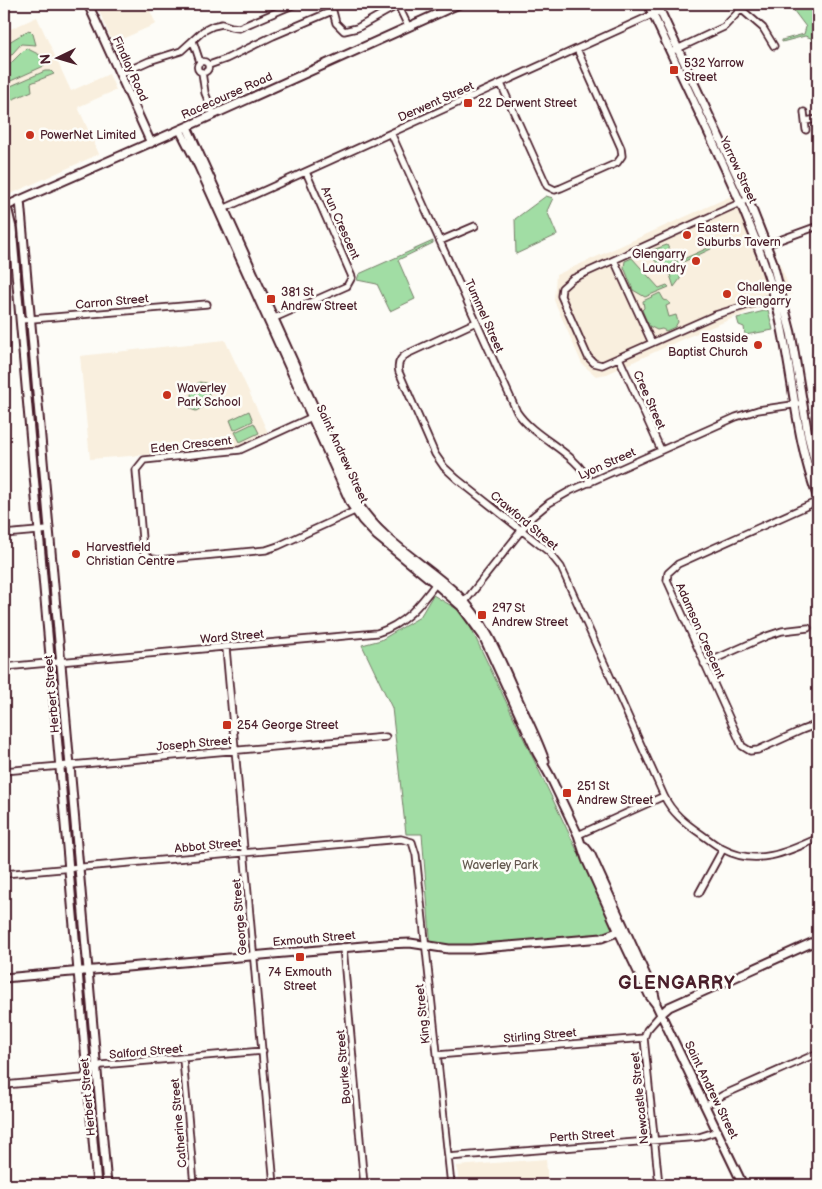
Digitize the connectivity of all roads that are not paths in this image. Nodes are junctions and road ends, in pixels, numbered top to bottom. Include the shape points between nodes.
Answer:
1 (88, 4) edge
2 (295, 4) edge
3 (331, 4) edge
4 (459, 4) edge
5 (648, 4) edge
6 (657, 4) edge
7 (746, 4) edge
8 (741, 9) junction
9 (332, 11) junction
10 (660, 11) junction
11 (653, 14) junction
12 (408, 26) junction
13 (193, 41) junction
14 (774, 46) dead end
15 (678, 48) junction
16 (577, 49) junction
17 (670, 52) junction
18 (200, 62) junction
19 (209, 65) junction
20 (202, 72) junction
21 (120, 74) junction
22 (501, 84) junction
23 (804, 112) dead end
24 (214, 114) junction
25 (818, 119) edge
26 (805, 121) junction
27 (184, 128) junction
28 (806, 130) dead end
29 (391, 133) junction
30 (151, 142) junction
31 (306, 172) junction
32 (20, 200) junction
33 (744, 201) junction
34 (4, 206) edge
35 (222, 210) junction
36 (475, 226) dead end
37 (818, 226) edge
38 (440, 241) junction
39 (762, 246) junction
40 (614, 260) junction
41 (778, 296) junction
42 (207, 304) dead end
43 (20, 320) junction
44 (30, 320) junction
45 (271, 320) junction
46 (476, 322) junction
47 (652, 343) junction
48 (619, 358) junction
49 (799, 404) junction
50 (314, 416) junction
51 (40, 423) junction
52 (29, 424) junction
53 (661, 450) junction
54 (818, 475) edge
55 (590, 483) junction
56 (818, 500) edge
57 (358, 509) junction
58 (38, 530) junction
59 (49, 530) junction
60 (522, 530) junction
61 (4, 534) edge
62 (437, 581) junction
63 (463, 604) junction
64 (808, 628) dead end
65 (226, 648) junction
66 (61, 662) junction
67 (50, 663) junction
68 (704, 664) junction
69 (4, 667) edge
70 (818, 724) edge
71 (386, 737) dead end
72 (235, 750) junction
73 (70, 765) junction
74 (59, 766) junction
75 (4, 770) edge
76 (664, 796) junction
77 (578, 835) junction
78 (818, 838) edge
79 (412, 842) joint
80 (723, 849) junction
81 (244, 852) junction
82 (79, 867) junction
83 (68, 868) junction
84 (4, 874) edge
85 (699, 893) dead end
86 (622, 931) junction
87 (818, 940) edge
88 (426, 945) junction
89 (343, 947) junction
90 (254, 955) junction
91 (88, 970) junction
92 (78, 971) junction
93 (4, 978) edge
94 (661, 1014) junction
95 (644, 1038) junction
96 (263, 1051) junction
97 (818, 1053) edge
98 (437, 1055) junction
99 (183, 1058) junction
100 (97, 1068) junction
101 (87, 1076) junction
102 (4, 1085) edge
103 (705, 1106) junction
104 (718, 1131) junction
105 (654, 1141) junction
106 (448, 1157) junction
107 (97, 1185) edge
108 (107, 1185) edge
109 (194, 1185) edge
110 (274, 1185) edge
111 (364, 1185) edge
112 (450, 1185) edge
113 (659, 1185) edge
114 (743, 1185) edge

1 - 21 street, Findlay Road
2 - 13 street via 239,28 222,24 213,26
3 - 9 street
4 - 12 street, Racecourse Road
5 - 11 street, Yarrow Street
6 - 10 street, Yarrow Street
7 - 8 street
8 - 14 street via 763,28
8 - 15 street via 720,29
9 - 12 street via 338,25 348,31 398,5
9 - 19 street
10 - 11 street, Derwent Street
10 - 15 street, Yarrow Street
11 - 16 street, Derwent Street
11 - 17 street, Yarrow Street
12 - 24 street, Racecourse Road
13 - 18 street
13 - 21 street via 181,50
15 - 17 street
15 - 33 street, Yarrow Street
16 - 22 street, Derwent Street
16 - 22 street via 621,148 622,156 617,164 552,190 547,186
17 - 33 street, Yarrow Street
18 - 19 street
18 - 20 street via 198,68
19 - 20 street via 207,71
20 - 24 street via 205,93
21 - 30 street, Findlay Road
22 - 29 street, Derwent Street
23 - 26 street
24 - 27 street, Racecourse Road
25 - 26 street
26 - 28 street
27 - 30 street, Racecourse Road
27 - 35 street, Saint Andrew Street
29 - 31 street, Derwent Street
29 - 38 street, Tummel Street
30 - 32 street, Racecourse Road
31 - 35 street, Derwent Street
31 - 45 street, Arun Crescent via 352,277 347,286
32 - 34 street, Racecourse Road
32 - 44 street, Herbert Street
33 - 39 street, Yarrow Street
33 - 40 street
34 - 43 street, Herbert Street via 12,228
35 - 45 street, Saint Andrew Street
36 - 38 street
37 - 39 street
38 - 46 street, Tummel Street
39 - 41 street, Yarrow Street
40 - 47 street
40 - 48 street via 567,282 561,296 590,361 602,365
41 - 47 street via 714,315
41 - 49 street, Yarrow Street
42 - 44 street, Carron Street
43 - 44 street, Carron Street
43 - 52 street, Herbert Street
44 - 51 street, Herbert Street
45 - 50 street, Saint Andrew Street
46 - 55 street, Tummel Street via 521,417 530,428 581,467
46 - 60 street, Crawford Street via 403,356 398,363 399,372 439,460 457,479
47 - 48 street
48 - 53 street, Cree Street
49 - 53 street, Lyon Street via 742,414
49 - 54 street, Yarrow Street
49 - 56 street, Yarrow Street via 803,450
50 - 57 street, Saint Andrew Street via 347,496
50 - 57 street, Eden Crescent via 240,450 144,460 136,470 144,550 150,558 158,560 266,550
51 - 52 street
51 - 59 street, Herbert Street
52 - 58 street, Herbert Street
53 - 55 street, Lyon Street
55 - 60 street, Lyon Street via 549,503
56 - 68 street, Adamson Crescent via 678,564 668,573 668,584
57 - 62 street, Saint Andrew Street via 377,536
58 - 59 street
58 - 61 street
58 - 67 street, Herbert Street
59 - 66 street, Herbert Street
60 - 63 street, Lyon Street
60 - 76 street, Crawford Street via 549,552 560,567
62 - 63 street, Saint Andrew Street
62 - 65 street, Ward Street via 410,616 377,633
63 - 77 street, Saint Andrew Street via 486,642 536,753
64 - 68 street via 767,636
65 - 66 street, Ward Street
65 - 72 street, George Street
66 - 67 street, Ward Street
66 - 73 street, Herbert Street
67 - 69 street, Ward Street
67 - 74 street, Herbert Street
68 - 70 street, Adamson Crescent via 738,740 746,749 758,750
71 - 72 street, Joseph Street
72 - 73 street, Joseph Street
72 - 81 street, George Street
73 - 74 street, Joseph Street
73 - 82 street, Herbert Street
74 - 75 street, Joseph Street
74 - 83 street, Herbert Street
76 - 77 street
76 - 80 street, Crawford Street via 682,820
77 - 86 street, Saint Andrew Street
78 - 80 street, Crawford Street via 770,857 747,857
79 - 81 street, Abbot Street via 402,838
79 - 88 street, King Street
80 - 85 street
81 - 82 street, Abbot Street
81 - 90 street, George Street
82 - 83 street, Abbot Street
82 - 91 street, Herbert Street
83 - 84 street, Abbot Street
83 - 92 street, Herbert Street
86 - 88 street, Exmouth Street via 609,937 471,949
86 - 94 street, Saint Andrew Street via 654,993
87 - 94 street via 669,1007
88 - 89 street, Exmouth Street via 398,943
88 - 98 street, King Street
89 - 90 street, Exmouth Street
89 - 111 street, Bourke Street
90 - 91 street, Exmouth Street
90 - 96 street, George Street
91 - 92 street, Exmouth Street
91 - 100 street, Herbert Street
92 - 93 street, Exmouth Street
92 - 101 street, Herbert Street
94 - 95 street, Newcastle Street via 645,1032
94 - 103 street, Saint Andrew Street
95 - 98 street, Stirling Street
95 - 105 street, Newcastle Street
96 - 99 street, Salford Street
96 - 110 street, George Street
97 - 103 street
98 - 106 street, King Street
99 - 100 street, Salford Street
99 - 109 street, Catherine Street
100 - 101 street, Salford Street
100 - 108 street, Herbert Street
101 - 102 street, Salford Street
101 - 107 street, Herbert Street
103 - 104 street, Saint Andrew Street
104 - 105 street, Perth Street
104 - 114 street, Saint Andrew Street
105 - 106 street, Perth Street
105 - 113 street, Newcastle Street
106 - 112 street, King Street

